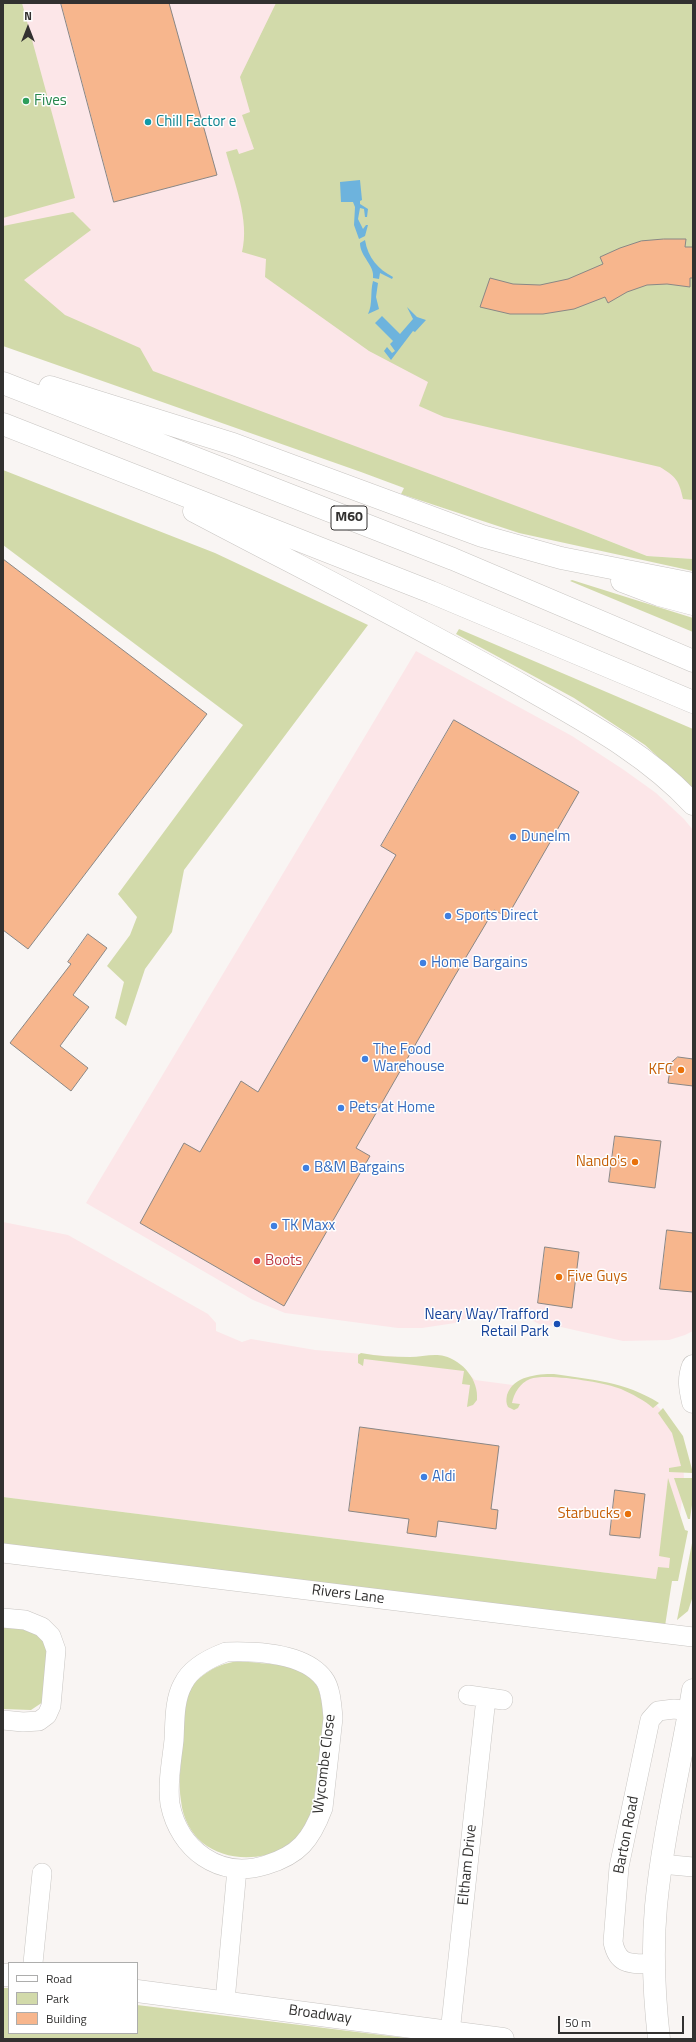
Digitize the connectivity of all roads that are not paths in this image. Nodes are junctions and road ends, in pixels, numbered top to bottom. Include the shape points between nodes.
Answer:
1 (3, 372) edge
2 (3, 383) edge
3 (3, 424) edge
4 (97, 460) junction
5 (561, 558) junction
6 (693, 584) edge
7 (693, 604) edge
8 (693, 661) edge
9 (689, 700) edge
10 (693, 804) edge
11 (693, 1366) edge
12 (693, 1402) edge
13 (3, 1553) edge
14 (3, 1618) edge
15 (693, 1637) edge
16 (485, 1698) dead end
17 (691, 1701) edge
18 (3, 1720) edge
19 (661, 1864) junction
20 (693, 1867) edge
21 (237, 1869) junction
22 (42, 1873) dead end
23 (33, 1962) edge
24 (653, 1964) junction
25 (138, 1990) edge
26 (225, 2001) junction
27 (450, 2033) junction
28 (503, 2039) edge
29 (659, 2039) edge

1 - 5 main road, M60 via 233,444 482,536
2 - 8 main road, M60 via 453,559
3 - 4 main road, M60
4 - 9 main road, M60 via 431,592
4 - 10 main road, M60 via 490,668 606,734 646,762
5 - 6 main road, M60
5 - 7 main road, M60 via 659,595
11 - 12 main road via 689,1388
13 - 15 street, Rivers Lane
14 - 18 street via 25,1620 42,1627 51,1636 56,1650 51,1706 47,1715 39,1720 23,1722
16 - 27 street, Eltham Drive
17 - 19 main road, Barton Road
17 - 24 street, Barton Road via 674,1709 658,1711 650,1720 619,1867 613,1942 615,1950 618,1957 625,1962
19 - 20 street
19 - 24 main road, Barton Road
21 - 21 street, Wycombe Close via 216,1864 197,1854 182,1837 174,1819 169,1785 178,1697 183,1682 196,1667 226,1652 295,1658 311,1666 325,1680 330,1700 333,1718 323,1808 309,1838 297,1850 281,1860 263,1866
21 - 26 street
22 - 23 street
24 - 29 main road, Barton Road
25 - 26 main road, Broadway
26 - 27 main road, Broadway
27 - 28 main road, Broadway

